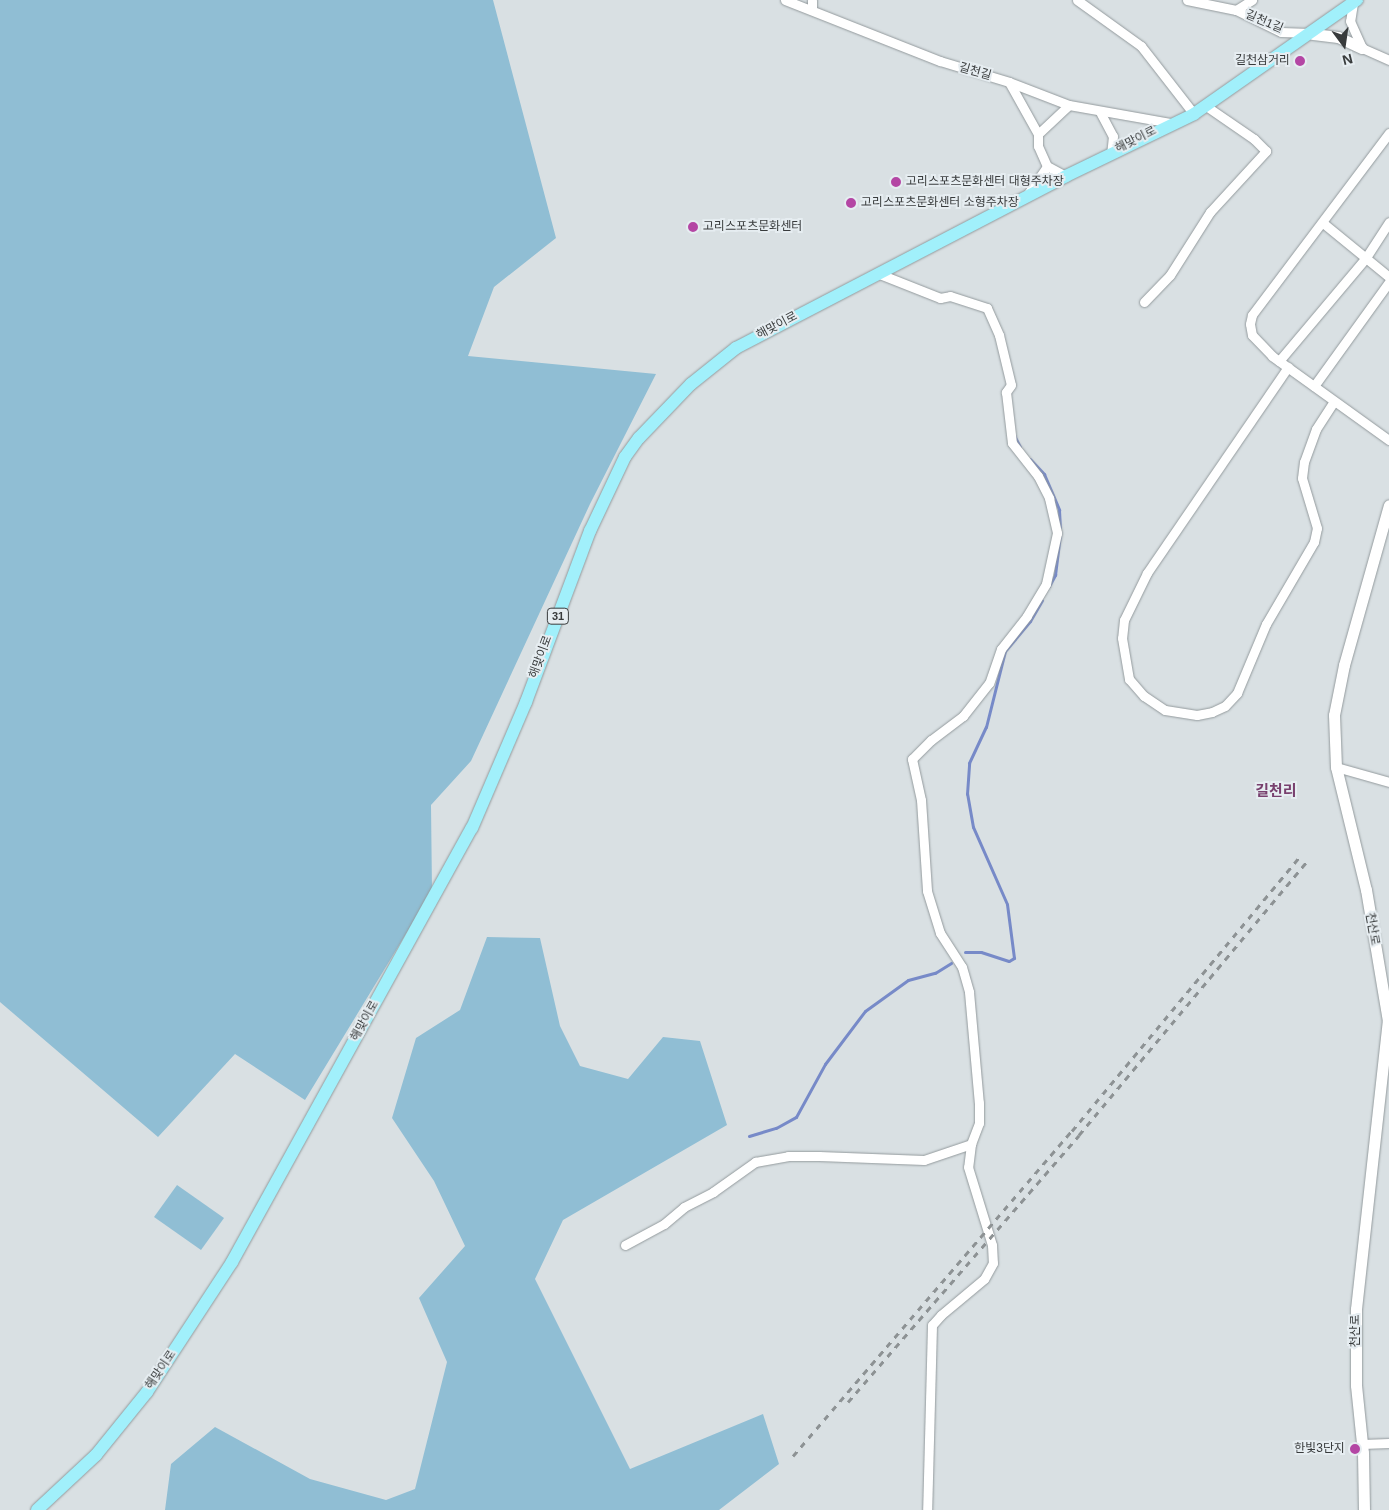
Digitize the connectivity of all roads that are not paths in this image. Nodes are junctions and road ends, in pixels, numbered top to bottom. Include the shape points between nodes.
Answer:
1 (785, 0) edge
2 (812, 0) edge
3 (1077, 0) edge
4 (1187, 0) edge
5 (1252, 0) edge
6 (1355, 2) edge
7 (812, 10) junction
8 (1236, 10) junction
9 (1313, 34) junction
10 (1362, 48) junction
11 (1389, 60) edge
12 (1008, 82) junction
13 (1069, 105) junction
14 (1206, 106) junction
15 (1100, 112) junction
16 (1194, 114) junction
17 (1171, 123) junction
18 (1389, 133) edge
19 (1038, 134) junction
20 (1111, 154) junction
21 (1047, 166) junction
22 (1066, 176) junction
23 (1023, 201) junction
24 (1389, 222) edge
25 (1323, 223) junction
26 (1365, 259) junction
27 (877, 273) junction
28 (1389, 277) edge
29 (1389, 282) edge
30 (1144, 302) dead end
31 (1279, 361) junction
32 (1288, 367) junction
33 (1314, 386) junction
34 (1334, 401) junction
35 (1389, 440) edge
36 (1389, 506) edge
37 (1336, 767) junction
38 (1389, 782) edge
39 (971, 1144) junction
40 (626, 1245) dead end
41 (1389, 1443) edge
42 (1362, 1444) junction
43 (37, 1510) edge
44 (927, 1510) edge
45 (1364, 1510) edge

1 - 7 street, 길천길
2 - 7 street
3 - 16 street via 1141,46
4 - 8 street, 길천1길
5 - 8 street
6 - 9 main road, 해맞이로 / 31
6 - 10 street via 1350,21
7 - 12 street, 길천길 via 940,62
8 - 9 street, 길천1길 via 1281,32
9 - 10 street via 1338,37
9 - 14 main road, 해맞이로 / 31 via 1227,88
10 - 11 street
12 - 13 street, 길천길
12 - 19 street
13 - 15 street, 길천길
13 - 19 street
14 - 16 main road, 해맞이로 / 31
14 - 30 street via 1266,151 1210,212 1170,274
15 - 17 street, 길천길
15 - 20 street via 1112,136
16 - 17 main road, 해맞이로 / 31
17 - 20 main road, 해맞이로 / 31
18 - 25 street
19 - 21 street via 1038,146
20 - 22 main road, 해맞이로 / 31
21 - 22 street
21 - 23 street
22 - 23 main road, 해맞이로 / 31
23 - 27 main road, 해맞이로 / 31
24 - 26 street
25 - 26 street
25 - 31 street via 1252,315 1252,335
26 - 28 street
26 - 31 street
27 - 39 street via 940,298 950,296 987,308 1000,334 1011,385 1006,392 1012,443 1038,476 1049,498 1057,533 1046,584 1027,616 1001,649 989,683 963,716 912,759 921,800 930,900 940,933 958,960 969,992 979,1103 979,1123
27 - 43 main road, 해맞이로 / 31 via 736,348 692,384 638,438 625,457 590,531 526,702 472,828 232,1262 147,1392 96,1455
29 - 33 street
31 - 32 street
32 - 33 street
32 - 34 street via 1146,573 1124,620 1122,638 1129,678 1144,696 1165,710 1197,715 1212,712 1225,706 1237,693 1266,624 1314,542 1317,528 1302,478 1304,462 1316,429
33 - 34 street
34 - 35 street
36 - 37 street, 천산로 via 1344,665 1334,715
37 - 38 street
37 - 42 street, 천산로 via 1366,890 1388,1021 1374,1166 1358,1266 1356,1385
39 - 40 street via 924,1160 788,1156 755,1162 684,1207 664,1224
39 - 44 street via 968,1167 992,1245 993,1263 984,1279 932,1325
41 - 42 street
42 - 45 street, 천산로

